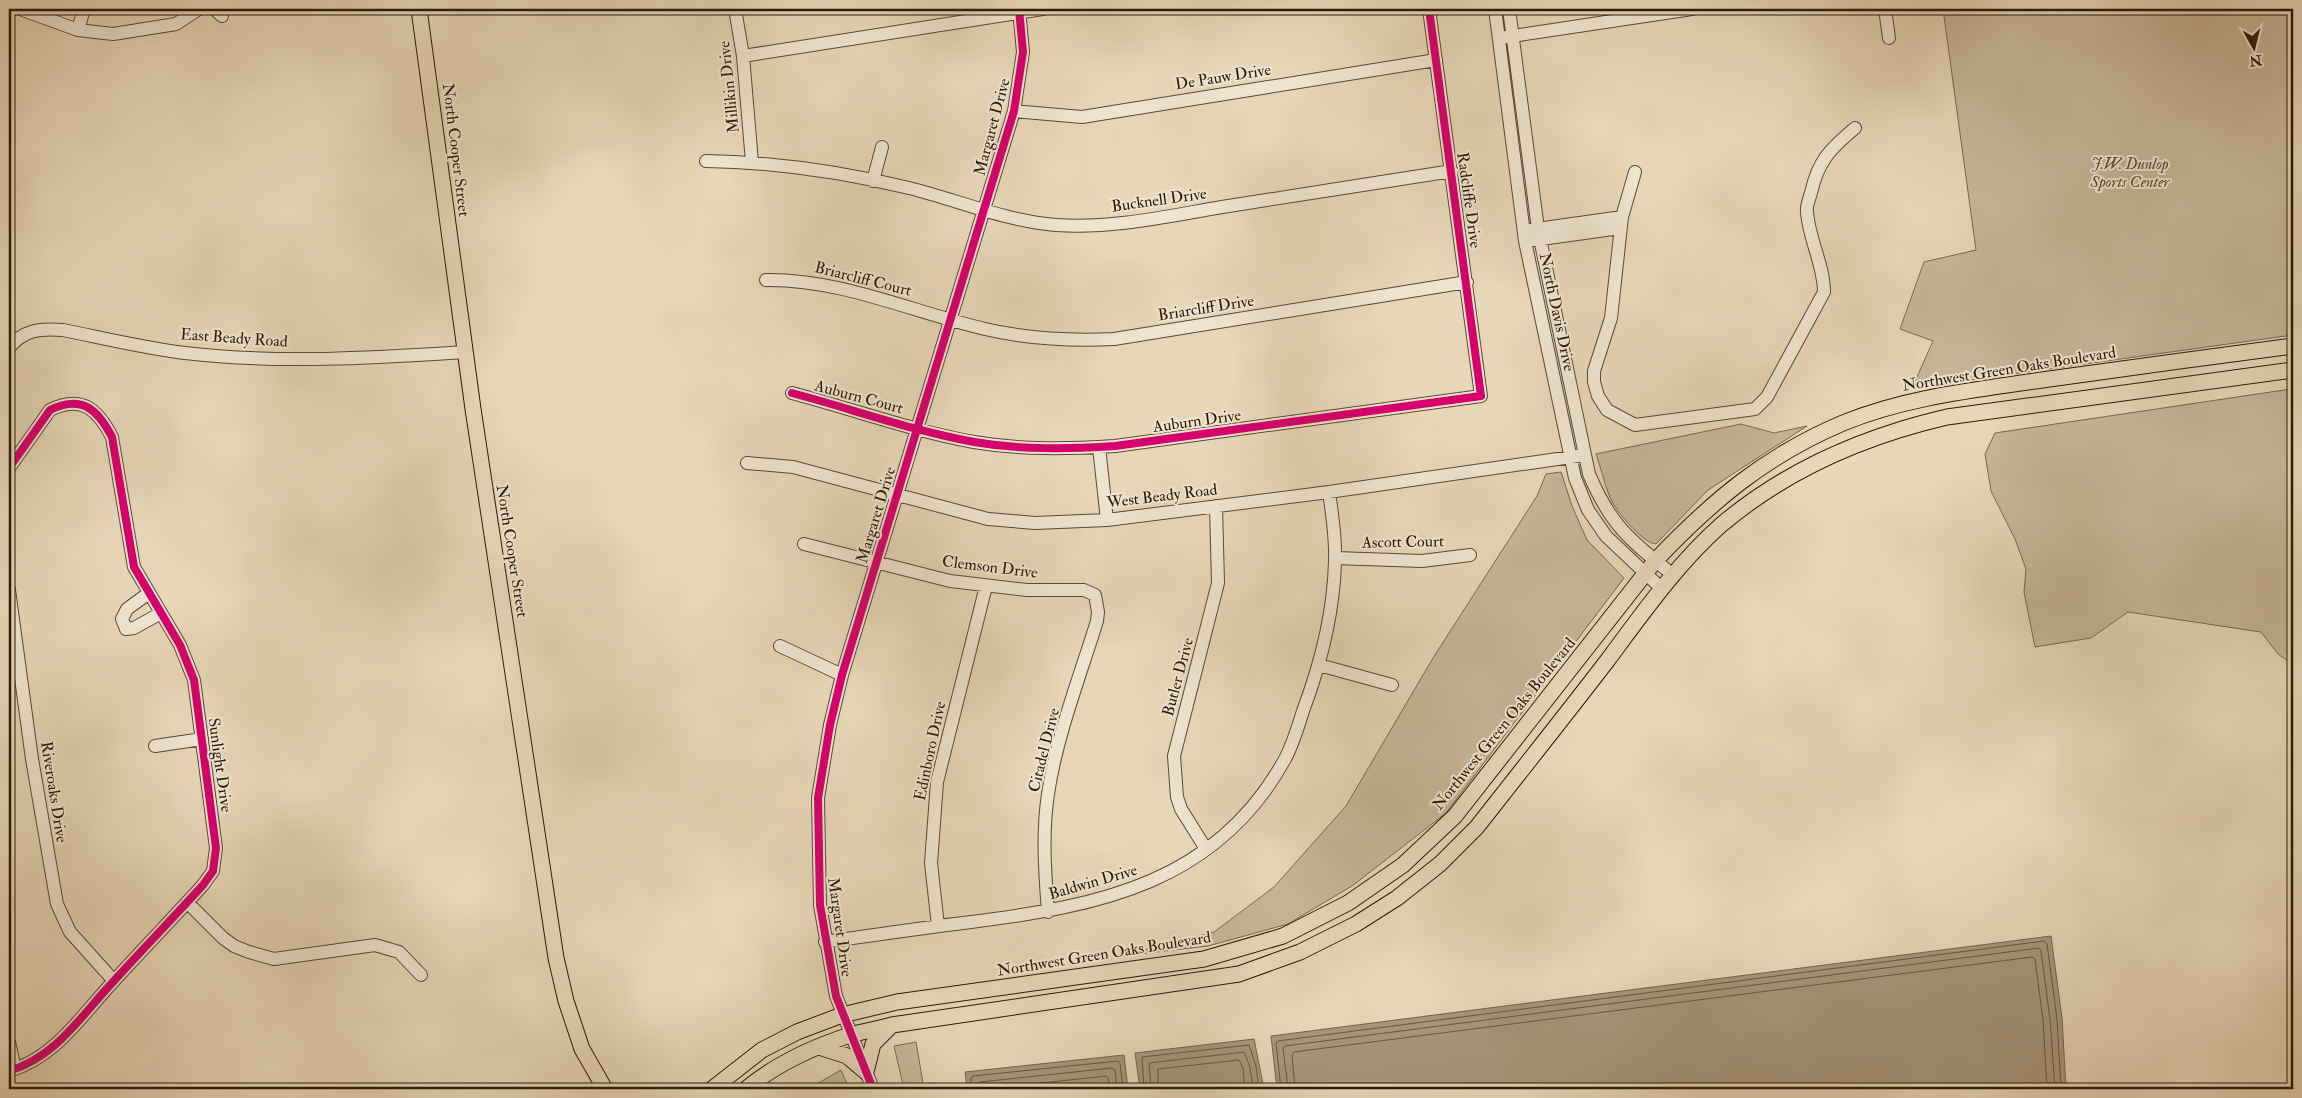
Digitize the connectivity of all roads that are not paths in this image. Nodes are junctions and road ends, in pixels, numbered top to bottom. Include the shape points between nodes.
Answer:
1 (20, 9) edge
2 (84, 9) edge
3 (199, 9) edge
4 (419, 9) edge
5 (735, 9) edge
6 (1042, 9) edge
7 (1429, 9) edge
8 (1495, 9) edge
9 (1510, 9) edge
10 (1692, 9) edge
11 (1884, 9) edge
12 (1019, 11) edge
13 (78, 30) junction
14 (1513, 36) junction
15 (1499, 38) junction
16 (1888, 38) dead end
17 (743, 56) junction
18 (1436, 60) junction
19 (1014, 111) junction
20 (1856, 128) dead end
21 (882, 147) dead end
22 (706, 161) dead end
23 (752, 162) junction
24 (1452, 171) junction
25 (1635, 172) dead end
26 (873, 181) junction
27 (983, 209) junction
28 (1621, 222) junction
29 (1539, 234) junction
30 (1524, 236) junction
31 (766, 280) dead end
32 (1467, 282) junction
33 (950, 319) junction
34 (2293, 346) edge
35 (9, 348) edge
36 (465, 352) junction
37 (2293, 370) edge
38 (2026, 382) junction
39 (792, 393) dead end
40 (1481, 396) joint
41 (2030, 405) junction
42 (917, 428) junction
43 (1099, 447) junction
44 (1585, 455) junction
45 (1571, 457) junction
46 (747, 463) dead end
47 (9, 468) edge
48 (1330, 492) junction
49 (897, 495) junction
50 (1216, 506) junction
51 (1107, 520) junction
52 (804, 544) dead end
53 (1470, 555) dead end
54 (1335, 558) junction
55 (1655, 561) junction
56 (876, 562) junction
57 (1645, 574) junction
58 (1673, 576) junction
59 (986, 586) junction
60 (1662, 589) junction
61 (9, 590) edge
62 (149, 593) junction
63 (1096, 600) joint
64 (161, 613) junction
65 (780, 646) dead end
66 (1319, 665) junction
67 (842, 675) junction
68 (1392, 685) dead end
69 (202, 739) junction
70 (155, 746) dead end
71 (1206, 849) junction
72 (187, 902) junction
73 (1048, 912) junction
74 (938, 926) junction
75 (825, 942) junction
76 (421, 975) dead end
77 (114, 981) junction
78 (842, 1016) junction
79 (892, 1025) junction
80 (850, 1035) junction
81 (9, 1042) edge
82 (819, 1047) junction
83 (12, 1070) edge
84 (866, 1072) junction
85 (605, 1089) edge
86 (712, 1089) edge
87 (746, 1089) edge
88 (873, 1089) edge

1 - 13 street
2 - 13 street
3 - 13 street via 176,24 113,34
4 - 36 main road, North Cooper Street
5 - 17 street, Millikin Drive
6 - 12 street
7 - 18 street, Radcliffe Drive
8 - 15 street, North Davis Drive
9 - 14 street, North Davis Drive
10 - 14 street
11 - 16 street
12 - 17 street
12 - 19 street, Margaret Drive via 1023,52
14 - 15 street
14 - 29 street, North Davis Drive
15 - 30 street, North Davis Drive
17 - 23 street, Millikin Drive
18 - 19 street, De Pauw Drive via 1082,117
18 - 24 street, Radcliffe Drive
19 - 27 street, Margaret Drive
20 - 28 street via 1834,145 1821,161 1807,211 1824,277 1824,292 1767,397 1755,409 1634,425 1607,410 1598,396 1594,371 1611,318
21 - 26 street
22 - 23 street, Bucknell Drive
23 - 26 street, Bucknell Drive
24 - 27 street, Bucknell Drive via 1112,224 1056,224 999,215
24 - 32 street, Radcliffe Drive
25 - 28 street
26 - 27 street, Bucknell Drive
27 - 33 street, Margaret Drive
28 - 29 street
29 - 30 street
29 - 44 street, North Davis Drive
30 - 45 street, North Davis Drive
31 - 33 street, Briarcliff Court via 816,283
32 - 33 street, Briarcliff Drive via 1114,339 1064,341 1023,336
32 - 40 street, Radcliffe Drive
33 - 42 street, Margaret Drive
34 - 38 main road, Northwest Green Oaks Boulevard
35 - 36 street, East Beady Road via 18,337 43,328 204,354 380,358
36 - 85 main road, North Cooper Street via 556,958 582,1049
37 - 41 main road
38 - 41 main road
38 - 55 main road, Northwest Green Oaks Boulevard via 1917,400 1883,409 1826,432 1760,468 1725,493
39 - 42 street, Auburn Court
40 - 43 street, Auburn Drive
41 - 58 main road via 1915,424 1841,450 1782,481 1721,526
42 - 43 street, Auburn Drive via 973,442 1027,448
42 - 49 street, Margaret Drive
43 - 51 street
44 - 45 street, West Beady Road
44 - 55 street, North Davis Drive via 1601,503 1623,533
45 - 48 street, West Beady Road
45 - 57 street, North Davis Drive via 1575,478 1588,510 1606,536
46 - 49 street, West Beady Road via 793,468
47 - 62 street, Sunlight Drive via 50,410 82,404 93,410 104,421 112,437 132,560
48 - 50 street, West Beady Road
48 - 54 street, Baldwin Drive
49 - 51 street, West Beady Road via 988,519 1035,523
49 - 56 street, Margaret Drive
50 - 51 street, West Beady Road
50 - 71 street, Butler Drive via 1218,583 1174,756 1181,809
52 - 56 street, Clemson Drive
53 - 54 street, Ascott Court via 1422,561
54 - 66 street, Baldwin Drive via 1328,627
55 - 57 main road, Northwest Green Oaks Boulevard
55 - 58 street, North Davis Drive
56 - 59 street, Clemson Drive via 950,581
56 - 67 street, Margaret Drive
57 - 60 street, North Davis Drive
57 - 78 main road, Northwest Green Oaks Boulevard via 1456,816 1403,865 1348,903 1284,936 1204,959 897,1002
58 - 60 main road
59 - 63 street, Clemson Drive via 1084,590 1095,595
59 - 74 street, Edinboro Drive via 937,782 931,863
60 - 79 main road via 1477,828 1398,898 1356,924 1300,952 1239,974
61 - 77 street, Riveroaks Drive via 32,759 57,904 70,932
62 - 64 street, Sunlight Drive
62 - 64 street via 127,609 122,619 124,627 134,628
63 - 73 street, Citadel Drive via 1097,621 1048,794 1044,865
64 - 69 street, Sunlight Drive via 180,645 194,680
65 - 67 street
66 - 68 street
66 - 71 street, Baldwin Drive via 1294,737 1277,772 1247,813
67 - 75 street, Margaret Drive via 818,798 820,905
69 - 70 street
69 - 72 street, Sunlight Drive via 216,848 213,871
71 - 73 street, Baldwin Drive via 1140,888
72 - 76 street via 223,938 249,952 274,959 375,944 399,952
72 - 77 street, Sunlight Drive
73 - 74 street, Baldwin Drive
74 - 75 street, Baldwin Drive
75 - 78 street, Margaret Drive
77 - 83 street, Sunlight Drive via 70,1032 43,1054
78 - 80 street, Margaret Drive
78 - 86 main road, Northwest Green Oaks Boulevard via 797,1032 762,1050
79 - 80 main road
79 - 84 main road via 872,1044
80 - 82 main road
80 - 84 street, Margaret Drive
81 - 83 street
82 - 84 main road via 847,1056
82 - 87 main road via 766,1073
84 - 88 street, Margaret Drive

